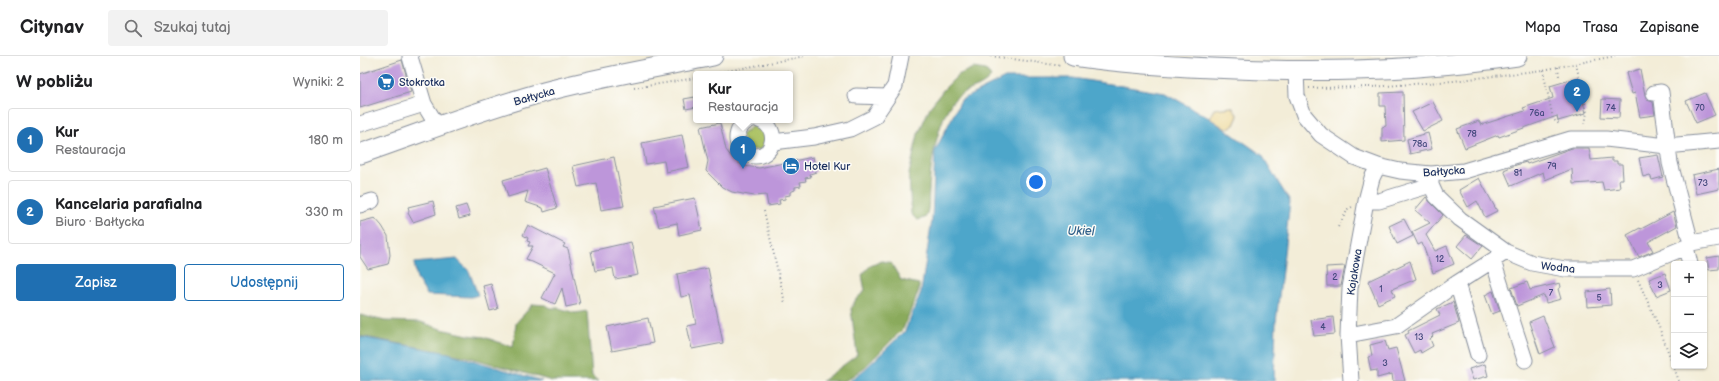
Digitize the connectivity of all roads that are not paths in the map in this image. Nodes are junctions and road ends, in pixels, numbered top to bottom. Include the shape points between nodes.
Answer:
1 (713, 56) edge
2 (900, 56) edge
3 (1073, 56) edge
4 (1517, 56) edge
5 (410, 57) edge
6 (1296, 71) junction
7 (1654, 93) dead end
8 (856, 96) dead end
9 (888, 97) junction
10 (424, 104) junction
11 (746, 123) edge
12 (764, 123) edge
13 (360, 124) edge
14 (438, 126) junction
15 (1719, 141) edge
16 (772, 142) junction
17 (1667, 146) junction
18 (360, 154) edge
19 (1378, 166) junction
20 (1406, 172) junction
21 (1431, 180) junction
22 (1408, 198) junction
23 (1366, 201) junction
24 (1719, 238) edge
25 (1689, 245) junction
26 (1506, 252) junction
27 (1493, 261) junction
28 (1690, 261) edge
29 (1457, 283) junction
30 (1348, 335) junction
31 (1478, 355) dead end
32 (1525, 360) dead end
33 (1350, 381) edge

1 - 14 main road, Bałtycka via 544,92
2 - 9 street via 895,86
3 - 6 main road via 1196,68
4 - 6 main road via 1387,70
5 - 10 street
6 - 19 street, Bałtycka via 1297,96 1304,115 1321,135 1354,157
7 - 17 street via 1661,92
8 - 9 street
9 - 16 street via 874,117 850,130
10 - 13 street
10 - 14 street
11 - 16 street via 741,126 736,137 744,153 761,155
12 - 16 street via 772,130
14 - 18 main road, Bałtycka
15 - 17 street, Bałtycka
17 - 21 street, Bałtycka via 1606,139 1571,139
17 - 25 street
19 - 20 street, Bałtycka
19 - 23 street, Kajakowa
20 - 21 street, Bałtycka
20 - 22 street
21 - 22 street
21 - 26 street, Wodna via 1436,196 1460,219
22 - 23 street
23 - 30 street, Kajakowa via 1350,288
24 - 25 street, Wodna
25 - 26 street, Wodna via 1633,270 1565,269 1532,264
25 - 28 street
26 - 27 street
27 - 29 street
27 - 32 street
29 - 30 street via 1396,326
29 - 31 street
30 - 33 street, Kajakowa

